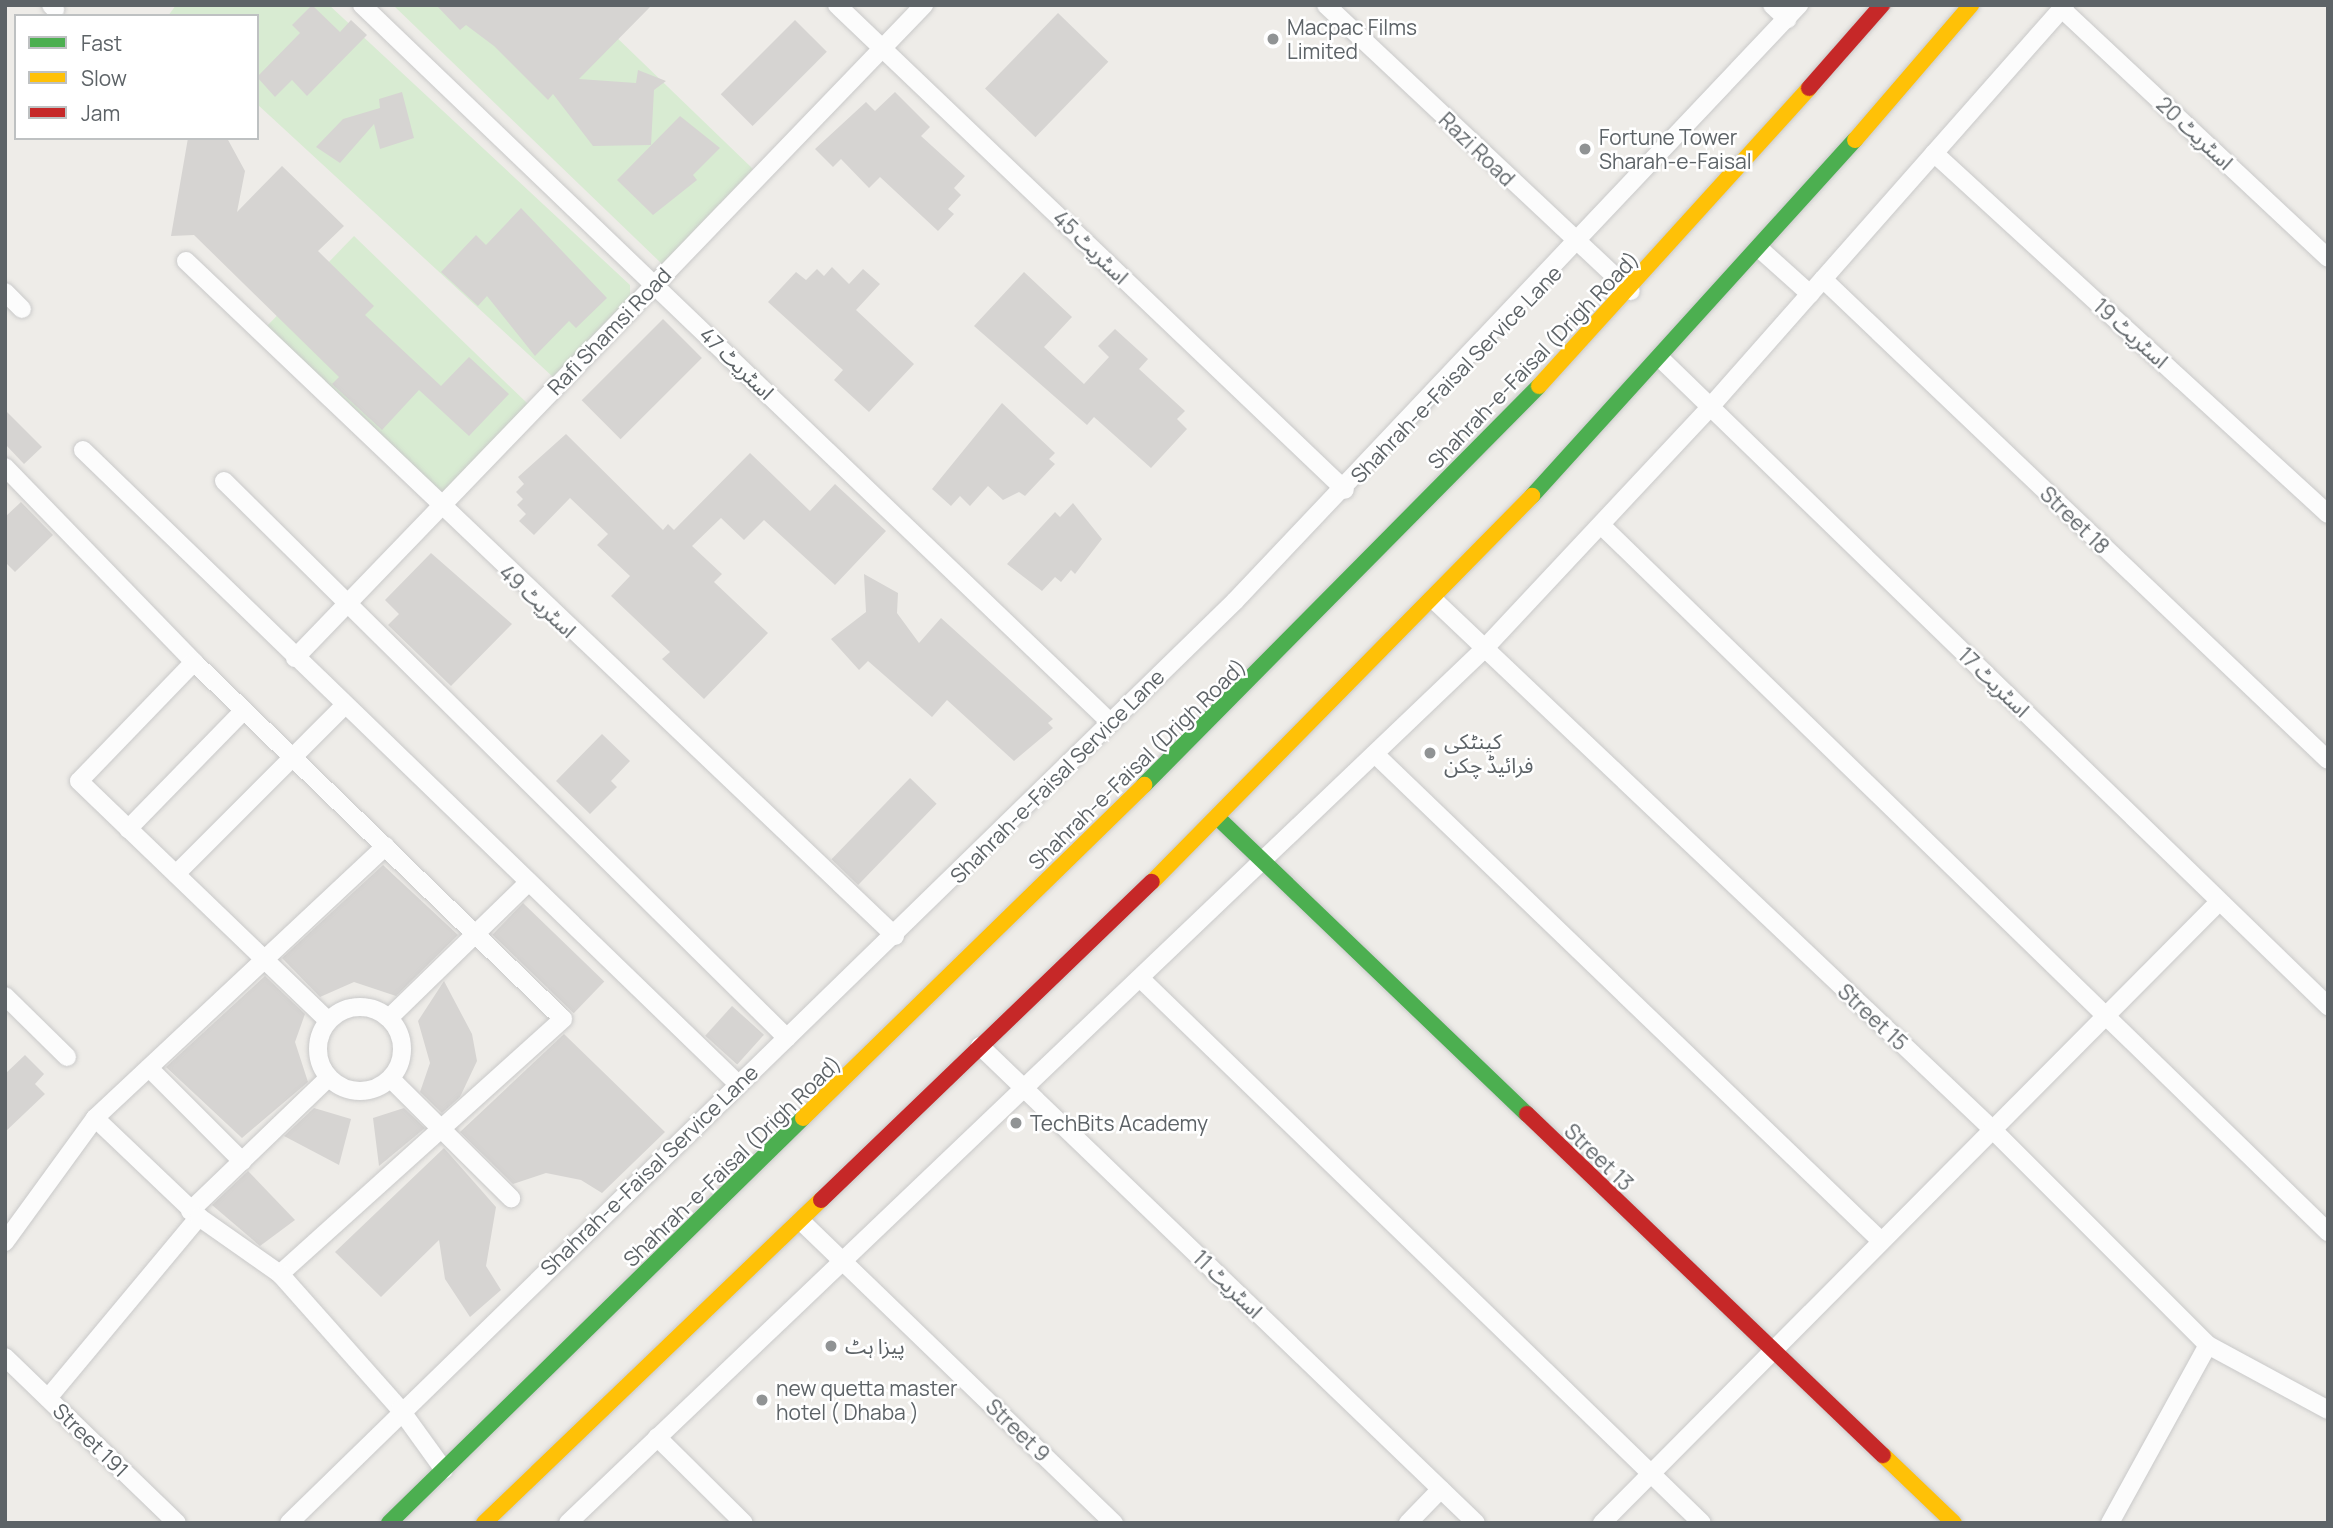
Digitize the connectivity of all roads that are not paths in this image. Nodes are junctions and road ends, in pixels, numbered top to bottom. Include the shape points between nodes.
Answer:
1 (362, 5) edge
2 (837, 5) edge
3 (924, 5) edge
4 (1326, 5) edge
5 (1772, 5) edge
6 (1882, 5) edge
7 (1971, 5) edge
8 (2063, 7) edge
9 (1793, 12) edge
10 (882, 48) junction
11 (1934, 153) junction
12 (1578, 246) junction
13 (1760, 250) junction
14 (2328, 258) edge
15 (186, 261) dead end
16 (1823, 279) junction
17 (655, 285) junction
18 (1631, 291) junction
19 (5, 292) edge
20 (1810, 294) junction
21 (22, 309) dead end
22 (1660, 358) junction
23 (1711, 406) junction
24 (83, 450) dead end
25 (5, 467) edge
26 (224, 481) dead end
27 (1345, 489) junction
28 (439, 508) junction
29 (2328, 514) edge
30 (1601, 525) junction
31 (1434, 600) junction
32 (347, 603) junction
33 (1483, 650) junction
34 (295, 658) junction
35 (194, 663) junction
36 (344, 706) junction
37 (244, 710) junction
38 (1110, 722) junction
39 (1376, 755) junction
40 (294, 758) junction
41 (2328, 760) edge
42 (1218, 818) junction
43 (128, 829) junction
44 (386, 846) junction
45 (1265, 863) junction
46 (176, 874) junction
47 (527, 884) junction
48 (2219, 902) junction
49 (475, 931) junction
50 (895, 936) junction
51 (267, 959) junction
52 (1141, 979) junction
53 (5, 996) edge
54 (2328, 1006) edge
55 (2108, 1014) junction
56 (389, 1018) junction
57 (327, 1020) junction
58 (787, 1038) junction
59 (980, 1046) junction
60 (67, 1058) dead end
61 (149, 1068) junction
62 (328, 1078) junction
63 (392, 1080) junction
64 (738, 1084) junction
65 (1024, 1088) junction
66 (95, 1118) junction
67 (1993, 1130) junction
68 (444, 1132) junction
69 (242, 1161) junction
70 (511, 1198) dead end
71 (195, 1214) junction
72 (801, 1221) junction
73 (2328, 1232) edge
74 (1881, 1241) junction
75 (5, 1242) edge
76 (841, 1259) junction
77 (280, 1274) junction
78 (2208, 1345) junction
79 (1770, 1353) junction
80 (5, 1357) edge
81 (48, 1398) junction
82 (400, 1409) junction
83 (2328, 1410) edge
84 (657, 1437) junction
85 (443, 1470) junction
86 (1651, 1473) junction
87 (1441, 1489) junction
88 (177, 1523) edge
89 (289, 1523) edge
90 (389, 1523) edge
91 (484, 1523) edge
92 (568, 1523) edge
93 (744, 1523) edge
94 (1114, 1523) edge
95 (1408, 1523) edge
96 (1476, 1523) edge
97 (1602, 1523) edge
98 (1702, 1523) edge
99 (1954, 1523) edge
100 (2110, 1523) edge

1 - 17 street, اسٹریٹ 47
2 - 10 street, اسٹریٹ 45
3 - 10 street, Rafi Shamsi Road
4 - 12 street, Razi Road
5 - 9 street
6 - 18 main road, Shahrah-e-Faisal (Drigh Road)
7 - 13 main road
8 - 11 street
8 - 14 street, اسٹریٹ 20
9 - 12 street, Shahrah-e-Faisal Service Lane
10 - 17 street, Rafi Shamsi Road
10 - 27 street, اسٹریٹ 45
11 - 16 street
11 - 29 street, اسٹریٹ 19
12 - 18 street, Razi Road
12 - 27 street, Shahrah-e-Faisal Service Lane
13 - 20 street
13 - 22 main road
15 - 28 street, اسٹریٹ 49
16 - 20 street
16 - 41 street, Street 18
17 - 28 street, Rafi Shamsi Road
17 - 38 street, اسٹریٹ 47
18 - 85 main road, Shahrah-e-Faisal (Drigh Road) via 1316,617
19 - 21 street
20 - 23 street
22 - 23 street, اسٹریٹ 17
22 - 31 main road
23 - 30 street
23 - 48 street, اسٹریٹ 17
24 - 34 street
25 - 35 street
26 - 32 street
27 - 38 street, Shahrah-e-Faisal Service Lane
28 - 32 street, Rafi Shamsi Road
28 - 50 street, اسٹریٹ 49
30 - 33 street
30 - 55 street
31 - 33 street, Street 15
31 - 42 main road
32 - 34 street, Rafi Shamsi Road
32 - 58 street
33 - 39 street
33 - 67 street, Street 15
34 - 36 street
35 - 37 street
35 - 43 street via 79,781
36 - 40 street
36 - 47 street
37 - 40 street
37 - 43 street
38 - 50 street, Shahrah-e-Faisal Service Lane
39 - 45 street
39 - 74 street
40 - 44 street
40 - 46 street
42 - 45 main road, Street 13
42 - 59 main road
43 - 46 street
44 - 49 street
44 - 51 street
45 - 52 street
45 - 79 main road, Street 13
46 - 51 street
47 - 49 street
47 - 64 street
48 - 54 street, اسٹریٹ 17
48 - 55 street
49 - 56 street
49 - 68 street via 563,1019
50 - 58 street, Shahrah-e-Faisal Service Lane
51 - 57 street
51 - 61 street
52 - 65 street
52 - 86 street
53 - 60 street
55 - 67 street
55 - 73 street
56 - 57 street via 364,1007
56 - 63 street via 402,1050
57 - 62 street via 318,1060
58 - 64 street, Shahrah-e-Faisal Service Lane
59 - 65 street, اسٹریٹ 11
59 - 72 main road
61 - 66 street
61 - 69 street
62 - 63 street via 366,1091
62 - 69 street
63 - 68 street
64 - 82 street, Shahrah-e-Faisal Service Lane
65 - 76 street
65 - 87 street, اسٹریٹ 11
66 - 71 street
66 - 75 street
67 - 74 street
67 - 78 street, Street 15
68 - 70 street
68 - 77 street
69 - 71 street
71 - 77 street
71 - 81 street
72 - 76 street, Street 9
72 - 91 main road
74 - 79 street
76 - 84 street
76 - 94 street, Street 9
77 - 82 street
78 - 83 street, Street 15
78 - 100 street
79 - 86 street
79 - 99 main road, Street 13
80 - 81 street, Street 191
81 - 88 street, Street 191
82 - 85 street
82 - 89 street, Shahrah-e-Faisal Service Lane
84 - 92 street
84 - 93 street
85 - 90 main road, Shahrah-e-Faisal (Drigh Road)
86 - 97 street
86 - 98 street
87 - 95 street
87 - 96 street, اسٹریٹ 11

